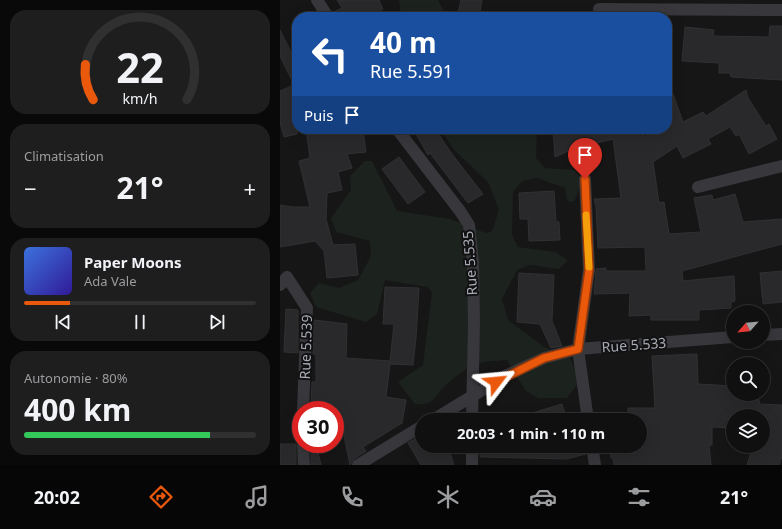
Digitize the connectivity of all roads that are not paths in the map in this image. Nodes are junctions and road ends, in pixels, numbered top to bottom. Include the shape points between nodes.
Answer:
1 (317, 0) edge
2 (768, 5) edge
3 (599, 9) dead end
4 (782, 10) edge
5 (325, 12) edge
6 (401, 134) edge
7 (782, 166) edge
8 (585, 179) dead end
9 (698, 187) dead end
10 (280, 285) edge
11 (782, 334) edge
12 (770, 335) edge
13 (726, 338) edge
14 (578, 349) junction
15 (472, 396) junction
16 (303, 401) edge
17 (444, 413) edge
18 (472, 413) edge
19 (587, 413) edge
20 (415, 430) edge
21 (303, 453) edge
22 (472, 453) edge
23 (593, 453) edge
24 (304, 465) edge
25 (358, 465) edge
26 (472, 465) edge
27 (595, 465) edge

1 - 5 street
2 - 3 street
2 - 4 street
6 - 15 street, Rue 5.535 via 468,225 473,262
7 - 9 street
8 - 14 street via 589,270
10 - 16 street, Rue 5.539 via 287,277 307,308
11 - 12 street
13 - 14 street, Rue 5.533
14 - 15 street, Rue 5.533 via 544,358
14 - 19 street
15 - 17 street, Rue 5.533
15 - 18 street, Rue 5.535
20 - 25 street
21 - 24 street
22 - 26 street
23 - 27 street

